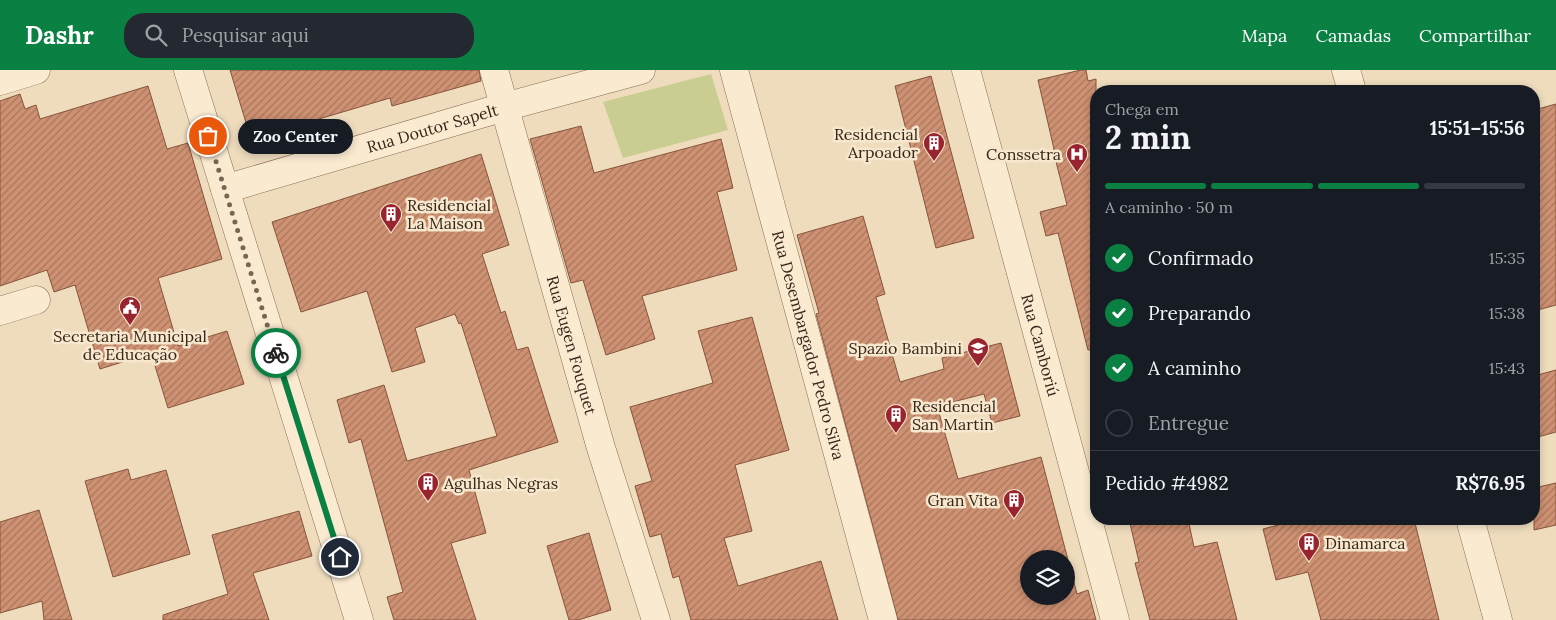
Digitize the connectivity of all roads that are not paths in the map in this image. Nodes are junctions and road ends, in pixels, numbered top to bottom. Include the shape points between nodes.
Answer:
1 (36, 70) edge
2 (188, 70) edge
3 (494, 70) edge
4 (641, 70) edge
5 (734, 70) edge
6 (966, 70) edge
7 (1346, 70) edge
8 (0, 81) edge
9 (1350, 85) edge
10 (504, 107) junction
11 (225, 189) junction
12 (36, 300) dead end
13 (0, 311) edge
14 (1472, 525) edge
15 (359, 620) edge
16 (656, 620) edge
17 (883, 620) edge
18 (1115, 620) edge
19 (1498, 620) edge

1 - 8 street
2 - 11 street
3 - 10 street, Rua Eugen Fouquet
4 - 10 street, Rua Doutor Sapelt
5 - 17 street, Rua Desembargador Pedro Silva
6 - 18 street, Rua Camboriú
7 - 9 street
10 - 11 street, Rua Doutor Sapelt
10 - 16 street, Rua Eugen Fouquet via 601,448
11 - 15 street
12 - 13 street
14 - 19 street

